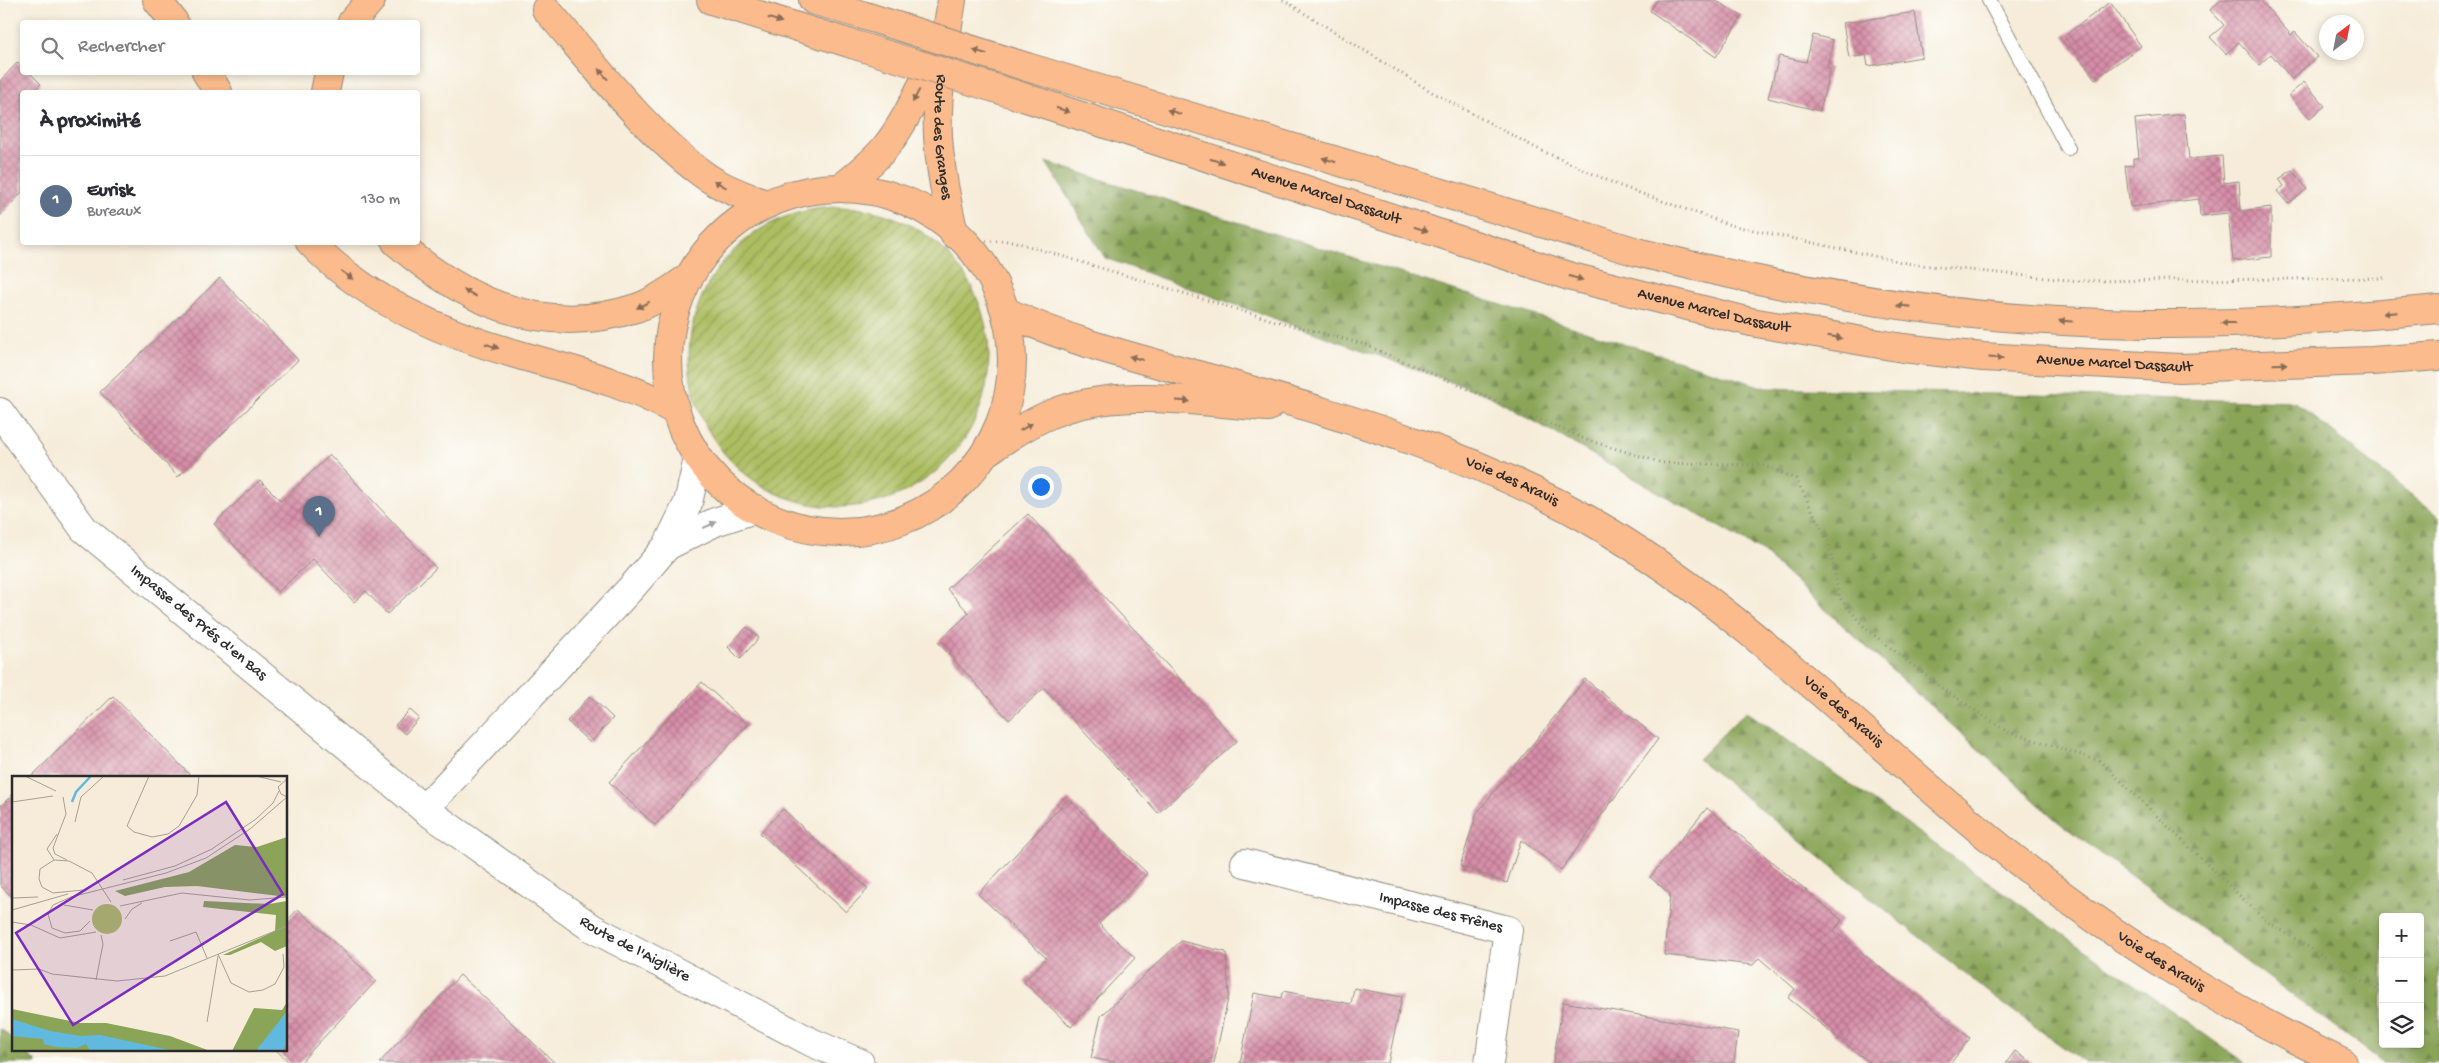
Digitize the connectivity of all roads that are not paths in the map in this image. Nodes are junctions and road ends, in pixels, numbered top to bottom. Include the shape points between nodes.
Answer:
1 (157, 0) edge
2 (371, 0) edge
3 (712, 0) edge
4 (813, 0) edge
5 (952, 0) edge
6 (1989, 0) edge
7 (546, 9) dead end
8 (172, 20) edge
9 (354, 20) edge
10 (947, 37) junction
11 (208, 75) edge
12 (328, 75) edge
13 (217, 90) edge
14 (325, 90) edge
15 (2068, 148) dead end
16 (841, 188) junction
17 (765, 204) junction
18 (958, 238) junction
19 (313, 245) edge
20 (400, 245) edge
21 (685, 280) junction
22 (2439, 309) edge
23 (1009, 313) junction
24 (2439, 356) edge
25 (674, 410) junction
26 (1317, 410) junction
27 (0, 412) edge
28 (985, 453) junction
29 (698, 459) junction
30 (755, 508) junction
31 (667, 546) junction
32 (424, 809) junction
33 (1246, 863) dead end
34 (860, 1063) edge
35 (1489, 1063) edge
36 (2343, 1063) edge

1 - 8 main road
2 - 9 main road
3 -> 24 main road, Avenue Marcel Dassault, bridge via 1017,95 1572,277 1751,322 1983,357 2180,368
22 -> 4 main road, bridge via 2286,321 2136,324 2023,319 1873,302 1727,274 1637,252
5 - 10 main road, Route des Granges
6 - 15 lane
17 -> 7 main road via 730,190 672,150
10 -> 16 main road, Route des Granges via 885,148
10 - 18 main road, Route des Granges via 940,84 938,136 941,170
11 - 13 main road
12 - 14 main road
16 - 17 main road via 791,194
16 - 18 main road via 890,196 934,219
17 - 21 main road via 740,218 719,236
18 - 23 main road via 994,279
19 -> 25 main road via 371,292 411,314 514,354 600,377 652,397
21 -> 20 main road via 638,308 603,317 546,318 509,311 480,299 447,281
21 - 25 main road via 670,322 667,344 667,373
26 -> 23 main road via 1090,345
23 - 28 main road via 1014,361 1012,388 997,431
25 - 29 main road
28 -> 26 main road via 1027,425 1100,400 1158,399
26 - 36 main road, Voie des Aravis via 1478,466 1600,527 1685,582 1743,626 1982,832 2082,911 2145,954 2238,1010
27 - 32 street, Impasse des Prés d'en Bas via 84,529
28 - 30 main road via 946,497 907,520 884,527 834,532 813,530
29 - 30 main road via 733,495
29 - 31 street via 688,503
31 -> 30 street via 715,522
31 - 32 street
32 - 34 street, Route de l'Aiglière via 592,928 813,1043
33 - 35 street, Impasse des Frênes via 1508,930

